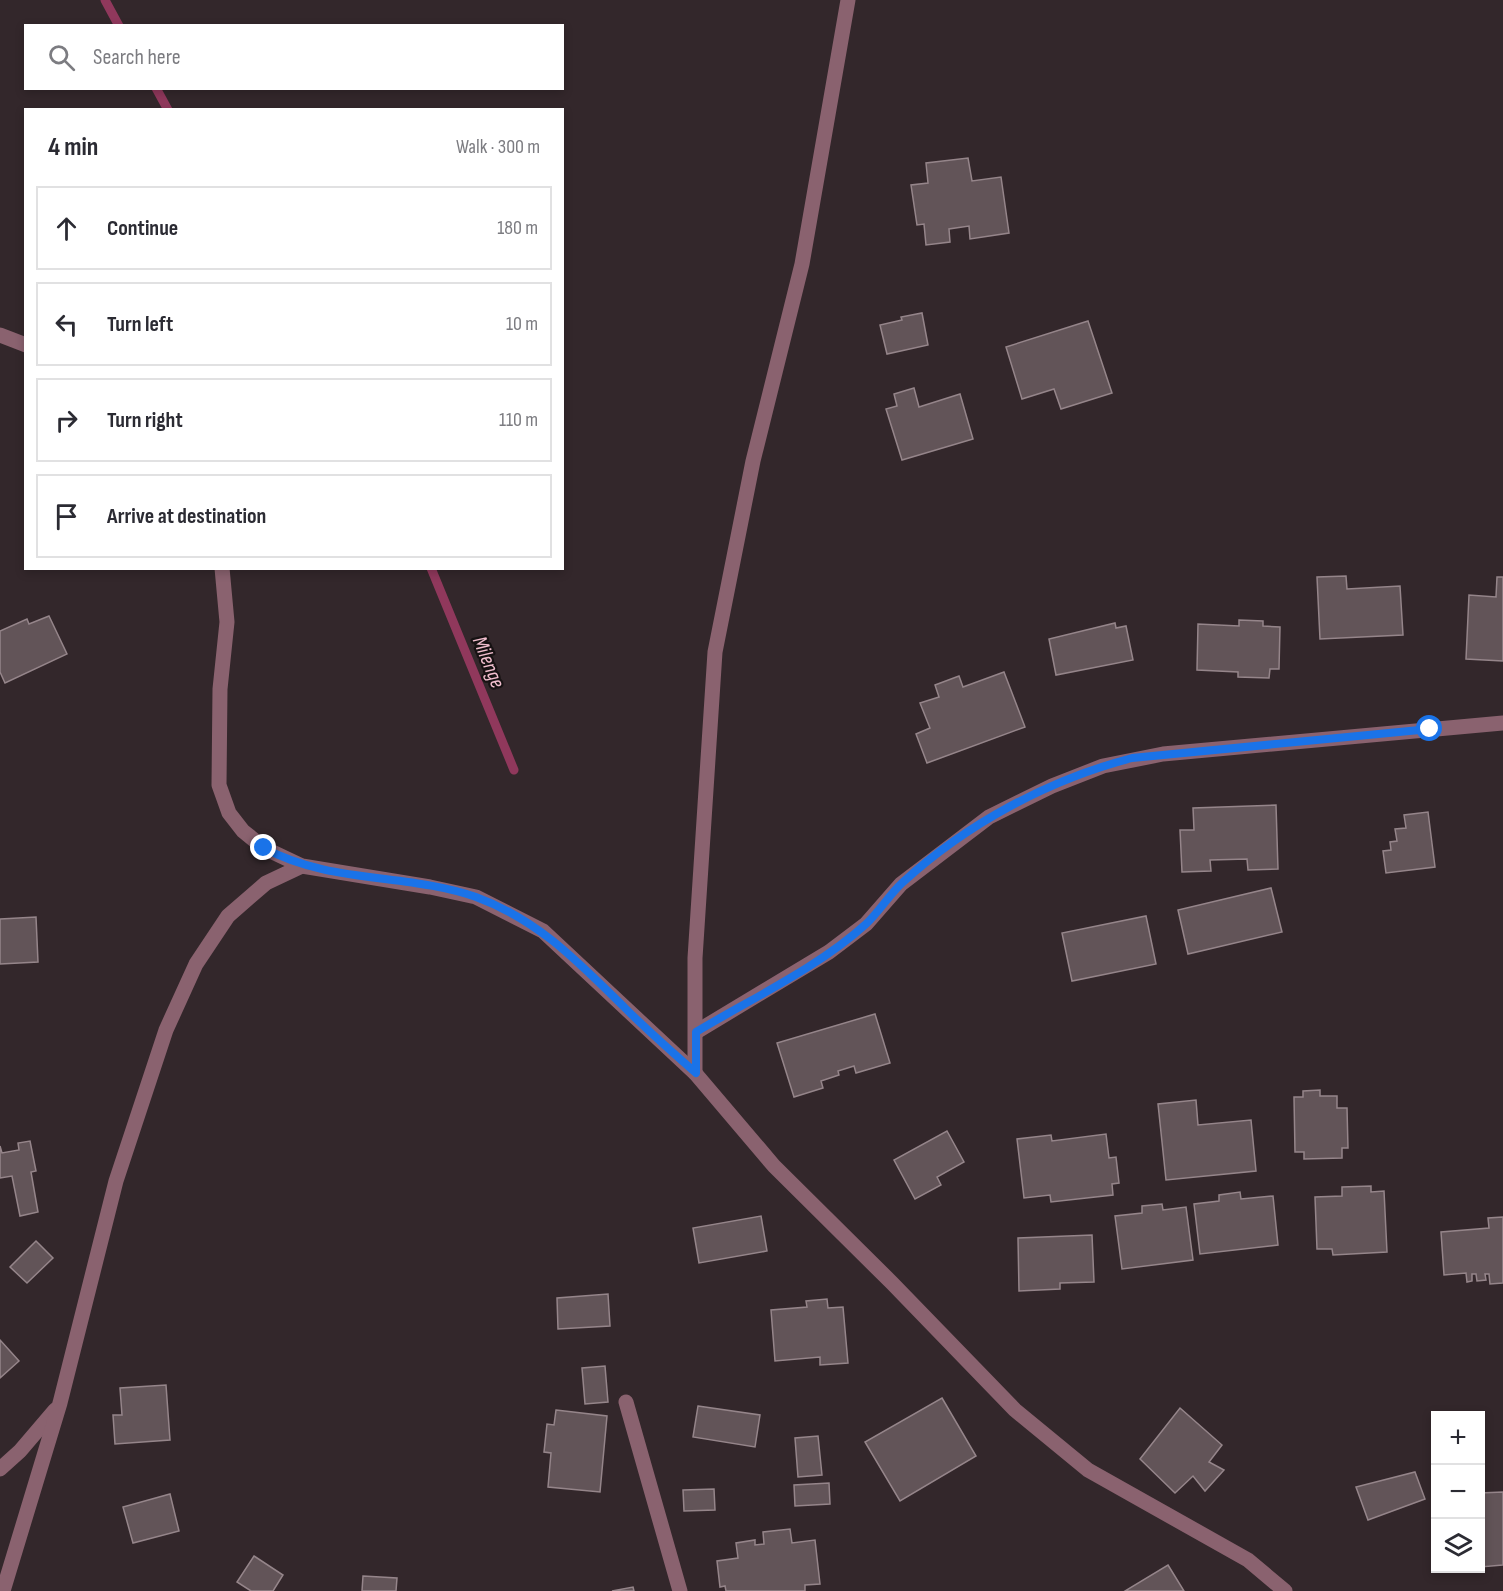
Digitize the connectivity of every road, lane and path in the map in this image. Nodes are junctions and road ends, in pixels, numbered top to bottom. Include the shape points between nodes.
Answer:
1 (848, 0) edge
2 (0, 335) edge
3 (24, 344) edge
4 (222, 570) edge
5 (1503, 723) edge
6 (302, 866) junction
7 (696, 1032) junction
8 (696, 1073) junction
9 (626, 1402) dead end
10 (60, 1403) junction
11 (0, 1469) edge
12 (3, 1591) edge
13 (680, 1591) edge
14 (1285, 1591) edge

1 - 7 street via 802,264 753,461 715,652 695,958
2 - 3 street
4 - 6 street via 227,622 220,689 219,785 229,813 243,831 264,848
5 - 7 street via 1163,754 1103,766 989,817 901,884 866,924 829,952
6 - 8 street via 476,897 517,916 543,931
6 - 10 street via 266,883 228,916 196,964 166,1030 116,1181
7 - 8 street
8 - 14 street via 774,1166 1015,1410 1088,1470 1248,1560
9 - 13 street
10 - 11 street
10 - 12 street

